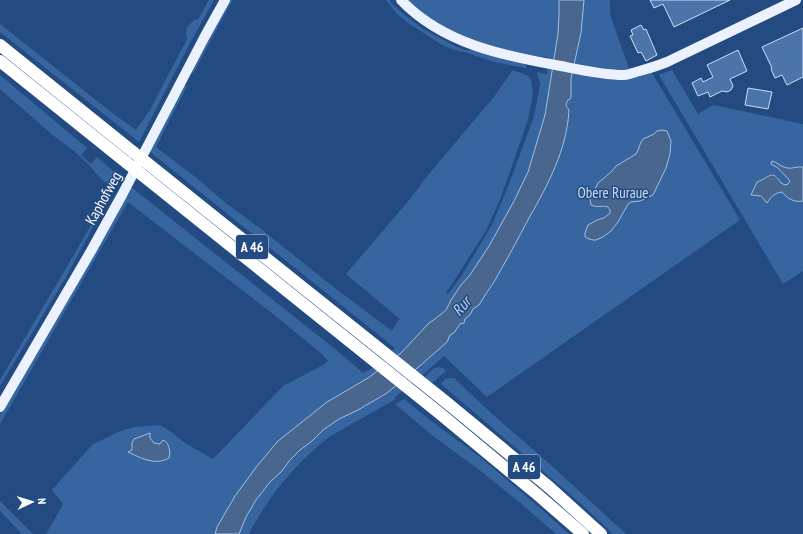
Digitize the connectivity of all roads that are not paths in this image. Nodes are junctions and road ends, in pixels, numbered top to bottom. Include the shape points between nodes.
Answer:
1 (225, 0) edge
2 (401, 0) edge
3 (796, 0) edge
4 (0, 45) edge
5 (0, 61) edge
6 (352, 335) junction
7 (0, 407) edge
8 (442, 407) junction
9 (583, 534) edge
10 (601, 534) edge

1 - 7 main road, Kaphofweg via 126,189
2 - 3 main road via 439,29 480,48 592,72 625,75 653,68
4 - 6 highway, A 46, bridge via 147,163
5 - 6 highway, A 46, bridge via 141,174
6 - 8 highway, A 46
8 - 9 highway, A 46
8 - 10 highway, A 46 via 549,487

